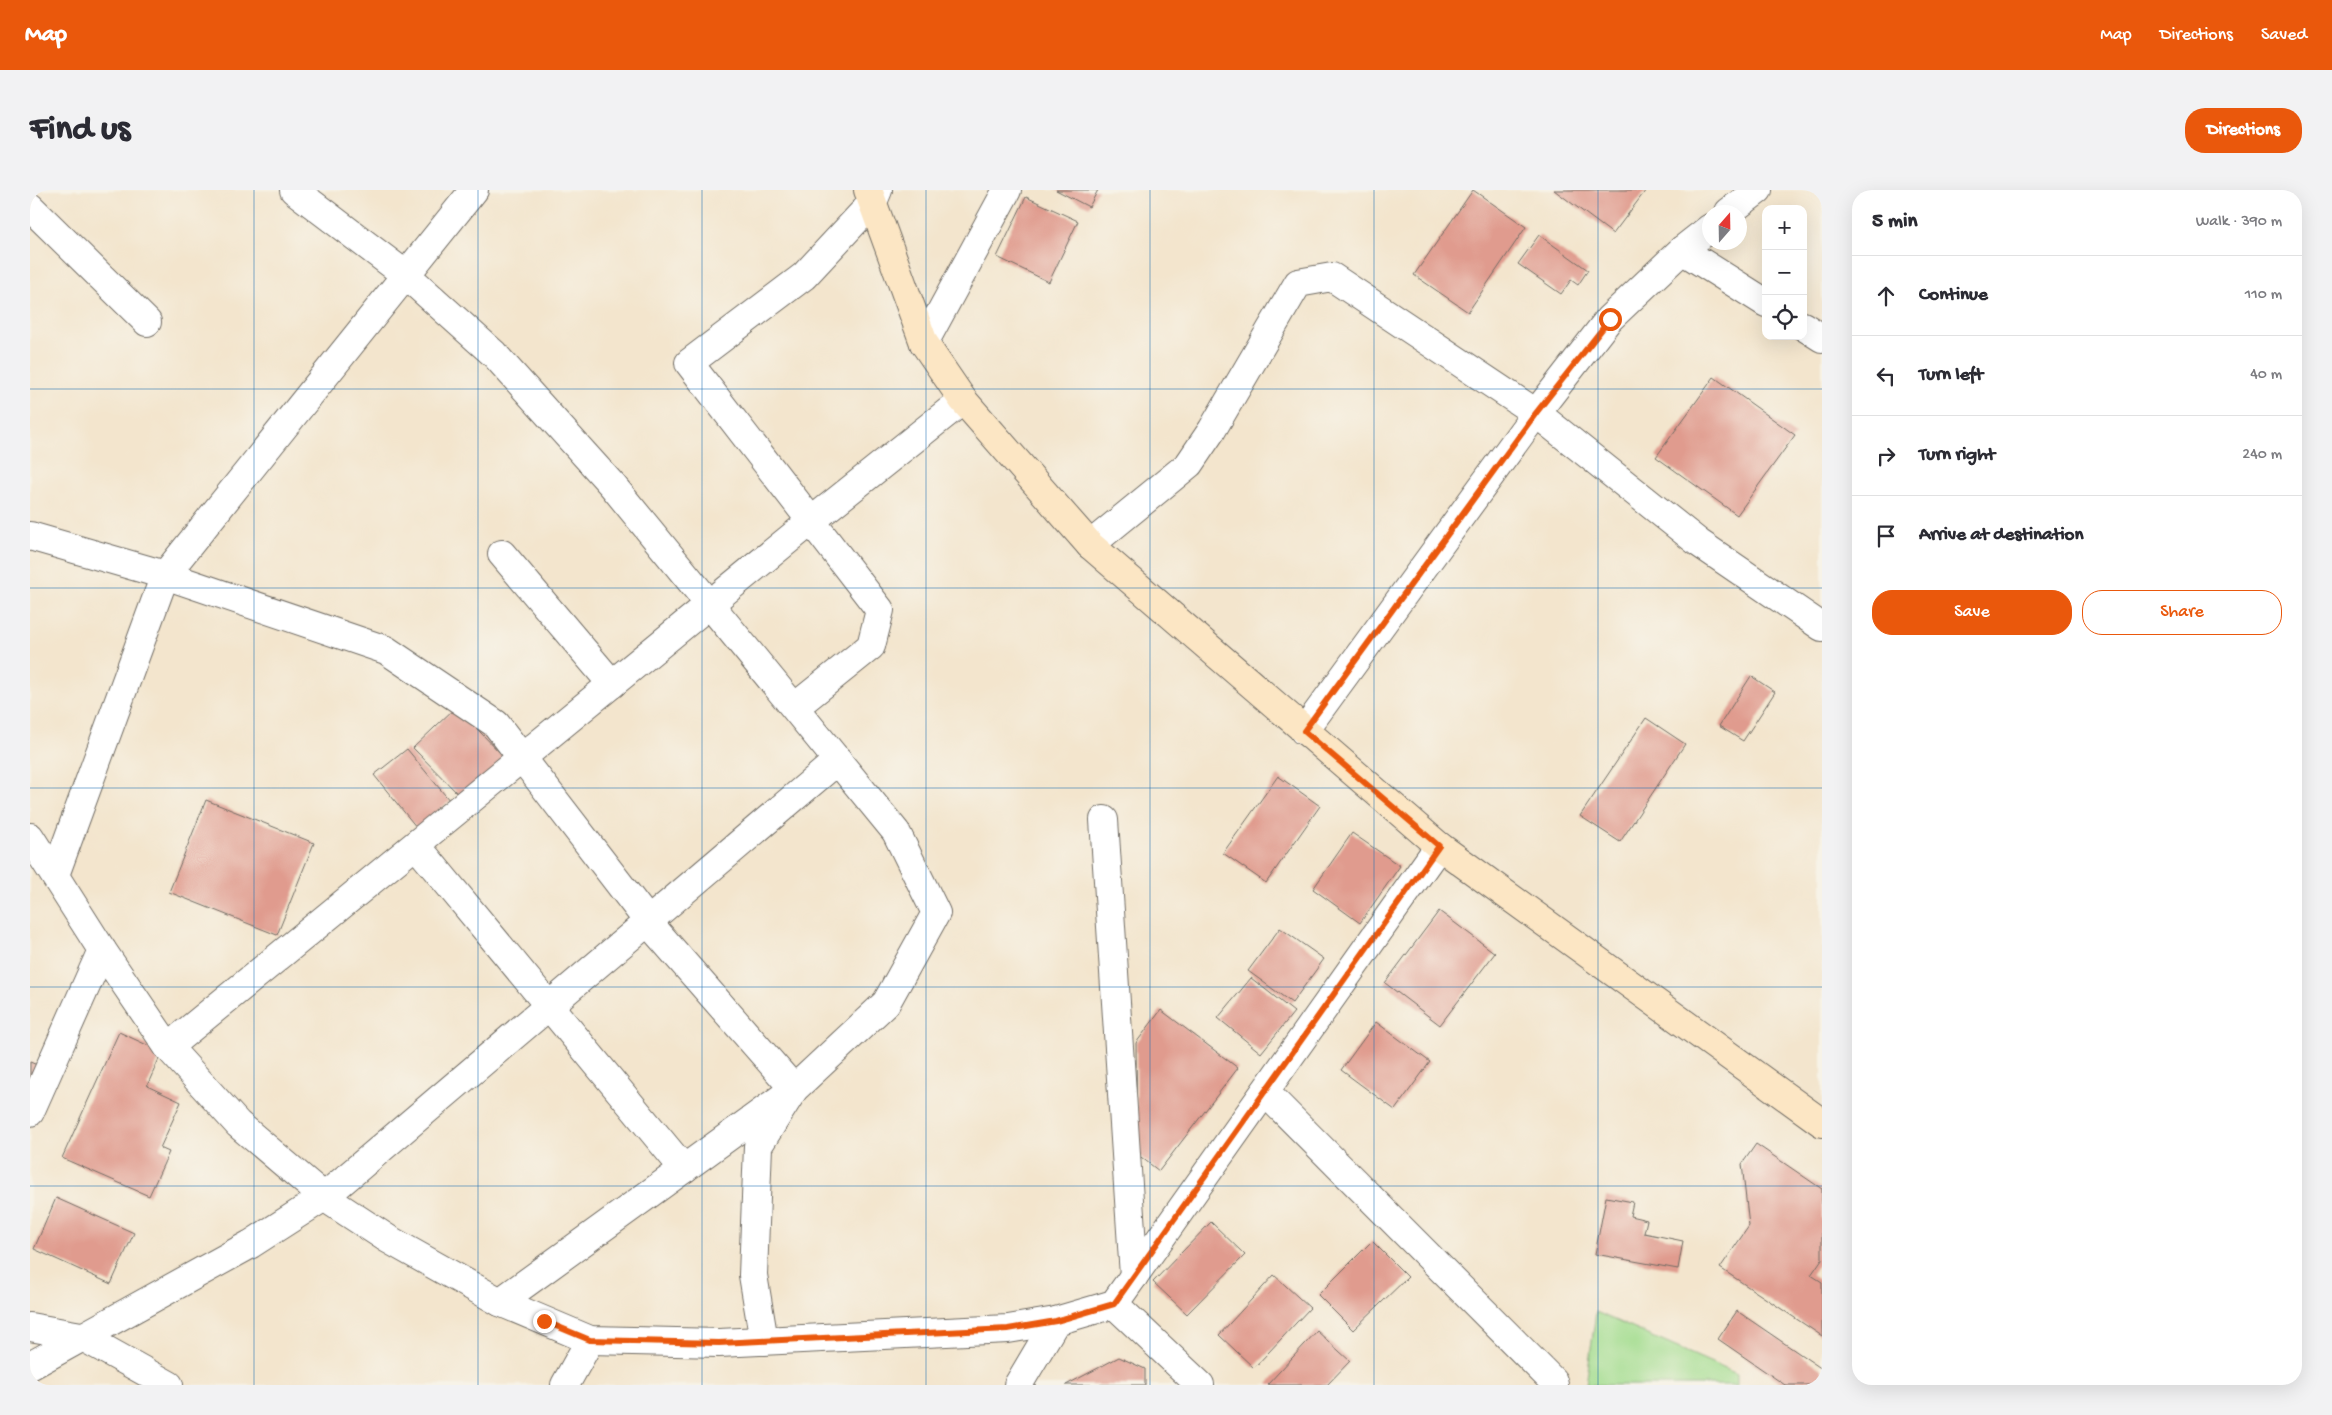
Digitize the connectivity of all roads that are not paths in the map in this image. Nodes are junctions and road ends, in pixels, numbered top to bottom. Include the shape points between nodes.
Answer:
1 (294, 190) edge
2 (474, 190) edge
3 (1007, 190) edge
4 (1758, 190) edge
5 (873, 194) edge
6 (1738, 205) edge
7 (30, 207) edge
8 (1702, 234) edge
9 (1682, 250) junction
10 (406, 274) junction
11 (1762, 300) edge
12 (147, 322) dead end
13 (1807, 329) edge
14 (1822, 338) edge
15 (924, 343) junction
16 (964, 400) junction
17 (1536, 413) junction
18 (810, 522) junction
19 (30, 536) edge
20 (1090, 545) junction
21 (502, 554) dead end
22 (165, 575) junction
23 (710, 604) junction
24 (1822, 628) edge
25 (612, 684) junction
26 (795, 708) junction
27 (1304, 731) junction
28 (522, 758) junction
29 (838, 760) junction
30 (1104, 820) dead end
31 (30, 837) edge
32 (416, 845) junction
33 (1439, 846) junction
34 (54, 875) junction
35 (649, 921) junction
36 (102, 950) junction
37 (549, 1006) junction
38 (168, 1047) junction
39 (794, 1090) junction
40 (1265, 1092) junction
41 (30, 1112) edge
42 (1820, 1118) edge
43 (684, 1170) junction
44 (324, 1197) junction
45 (1134, 1276) junction
46 (500, 1302) junction
47 (1114, 1304) junction
48 (1056, 1321) junction
49 (30, 1327) edge
50 (81, 1336) junction
51 (590, 1340) junction
52 (764, 1341) junction
53 (30, 1366) edge
54 (169, 1385) edge
55 (565, 1385) edge
56 (1018, 1385) edge
57 (1200, 1385) edge
58 (1554, 1385) edge

1 - 10 street
2 - 10 street
3 - 15 street
4 - 6 street
5 - 15 main road
5 - 18 street via 804,276 689,363
7 - 12 street
8 - 9 street
9 - 11 street
9 - 17 street via 1610,319
10 - 22 street
10 - 23 street via 494,354 613,486
13 - 14 street
15 - 16 main road
16 - 18 street
16 - 20 main road
17 - 20 street via 1332,277 1298,283 1190,464
17 - 24 street via 1699,543
17 - 27 street
18 - 23 street
18 - 26 street via 880,610 871,646
19 - 22 street
20 - 27 main road
21 - 25 street
22 - 28 street via 386,650 496,724
22 - 34 street
23 - 25 street
23 - 26 street
25 - 28 street
26 - 29 street
27 - 33 main road
28 - 32 street
28 - 35 street
29 - 35 street
29 - 39 street via 896,832 936,913 886,1003
30 - 45 street
31 - 34 street
32 - 37 street
32 - 38 street
33 - 40 street
33 - 42 main road
34 - 36 street
35 - 37 street
35 - 39 street
36 - 38 street
36 - 41 street
37 - 43 street
37 - 44 street
38 - 44 street via 238,1124
39 - 43 street
39 - 52 street via 758,1146 753,1275
40 - 45 street
40 - 58 street
43 - 46 street
44 - 46 street via 388,1239
44 - 50 street via 251,1244
45 - 47 street
46 - 51 street
47 - 48 street
47 - 57 street
48 - 52 street via 1008,1329
48 - 56 street
49 - 50 street
50 - 53 street
50 - 54 street
51 - 52 street
51 - 55 street

